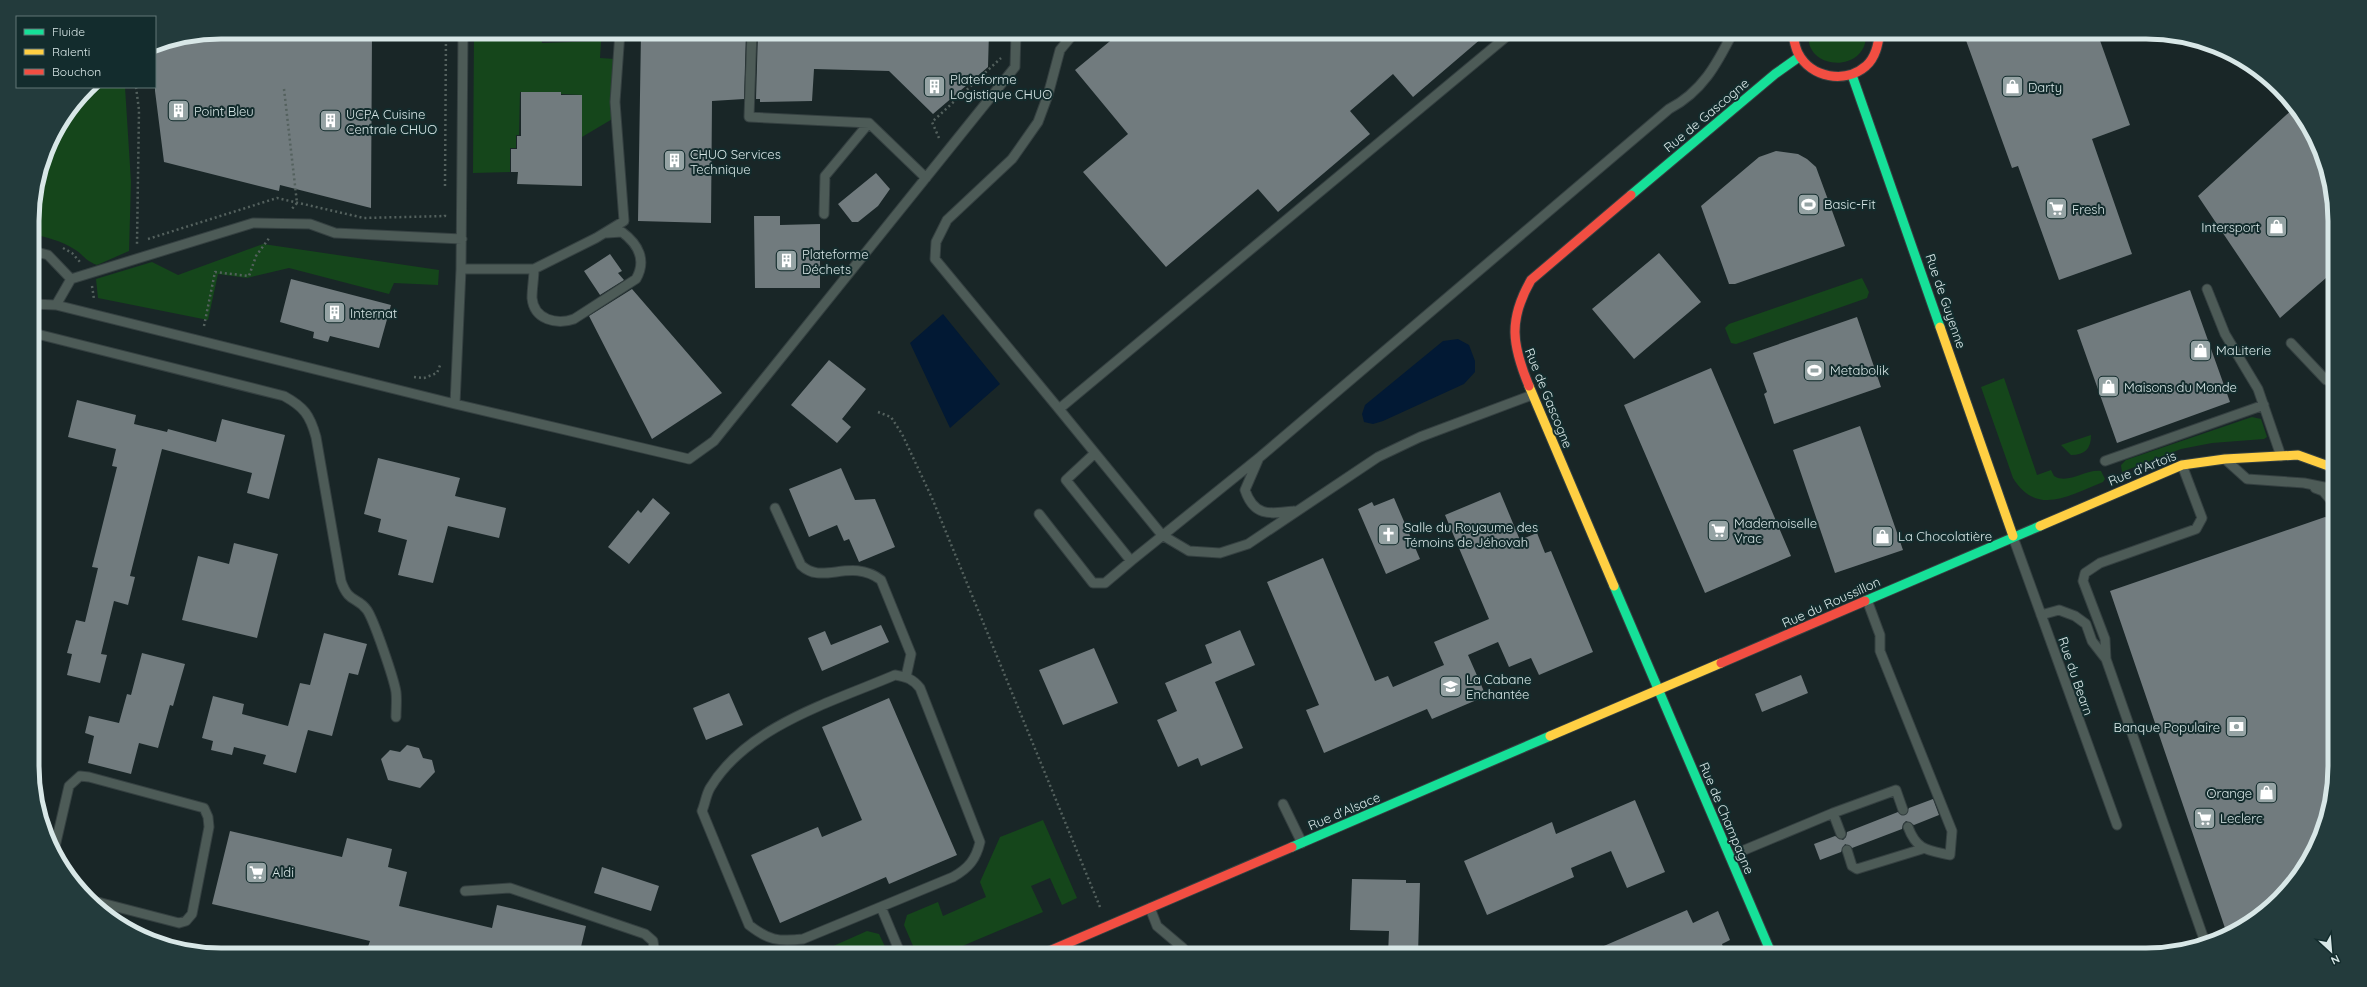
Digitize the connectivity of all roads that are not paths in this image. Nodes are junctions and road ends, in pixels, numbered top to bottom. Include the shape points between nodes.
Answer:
1 (463, 39) edge
2 (620, 39) edge
3 (752, 39) edge
4 (1016, 39) edge
5 (1069, 39) edge
6 (1504, 39) edge
7 (1729, 39) edge
8 (1786, 39) edge
9 (1793, 39) edge
10 (1879, 39) edge
11 (1794, 46) junction
12 (1799, 57) junction
13 (1852, 75) junction
14 (869, 123) junction
15 (926, 178) junction
16 (824, 214) dead end
17 (596, 238) junction
18 (462, 239) junction
19 (39, 253) edge
20 (534, 269) junction
21 (461, 270) junction
22 (71, 279) junction
23 (2207, 289) dead end
24 (39, 304) edge
25 (56, 305) junction
26 (39, 335) edge
27 (2291, 343) dead end
28 (2326, 380) dead end
29 (1532, 395) junction
30 (454, 404) junction
31 (2264, 406) junction
32 (1059, 408) junction
33 (1095, 452) junction
34 (2281, 456) junction
35 (1260, 457) junction
36 (2225, 459) junction
37 (2105, 461) dead end
38 (2182, 465) junction
39 (2328, 466) edge
40 (2304, 483) junction
41 (2328, 488) edge
42 (2328, 497) edge
43 (775, 508) dead end
44 (1298, 510) junction
45 (1038, 514) dead end
46 (1162, 535) junction
47 (2013, 536) junction
48 (1131, 561) junction
49 (1867, 600) junction
50 (2041, 614) junction
51 (2106, 659) junction
52 (906, 677) junction
53 (1658, 691) junction
54 (396, 717) dead end
55 (1283, 804) dead end
56 (1903, 810) dead end
57 (1833, 813) junction
58 (2117, 825) dead end
59 (1908, 827) dead end
60 (1841, 834) dead end
61 (56, 843) edge
62 (1302, 843) junction
63 (1922, 849) junction
64 (1847, 850) dead end
65 (1730, 856) junction
66 (464, 891) dead end
67 (101, 903) edge
68 (881, 908) junction
69 (1150, 908) junction
70 (2204, 938) edge
71 (654, 948) edge
72 (898, 948) edge
73 (1057, 948) edge
74 (1183, 948) dead end
75 (1769, 948) edge

1 - 18 lane
2 - 17 lane via 615,102 624,220
3 - 14 lane via 749,116
4 - 15 lane via 1015,67
5 - 32 lane via 1060,50 1038,122 1012,159 947,220 936,242 935,259
6 - 32 lane
7 - 35 lane via 1714,68 1684,101 1669,109
8 - 11 lane
9 - 11 street
10 - 13 street via 1876,52 1870,62
11 - 12 street
12 - 13 street via 1811,70 1828,77
12 - 29 street, Rue de Gascogne via 1769,79 1531,280 1519,300 1513,324 1516,355
13 - 47 street, Rue de Guyenne
14 - 15 lane
14 - 16 lane via 825,176
15 - 30 lane via 714,441 689,458
17 - 20 lane
17 - 20 lane via 613,231 622,232 630,238 640,254 640,271 636,279 574,319 562,323 552,322 537,309 532,299
18 - 21 lane
18 - 22 lane via 335,233 310,224 252,223
19 - 22 lane via 48,255
20 - 21 lane
21 - 30 lane
22 - 25 lane
23 - 31 lane via 2225,334 2258,389
24 - 25 lane
25 - 30 lane
26 - 54 lane via 284,396 309,415 316,437 341,580 347,594 352,600 363,605 372,619 396,692
27 - 28 lane
29 - 44 lane via 1420,437 1378,457
29 - 53 street, Rue de Gascogne
31 - 34 lane
31 - 37 lane
32 - 33 lane
33 - 46 lane
33 - 48 lane via 1066,480
34 - 36 street, Rue d'Artois
34 - 39 street, Rue d'Artois via 2298,455
35 - 44 lane via 1245,490 1249,502 1258,510 1271,514
35 - 46 lane
36 - 38 street, Rue d'Artois
36 - 40 lane via 2247,479
38 - 47 street, Rue d'Artois
38 - 51 lane via 2202,518 2196,529 2100,563 2085,573 2083,581 2105,639
40 - 41 lane
40 - 42 lane via 2323,491
43 - 52 lane via 802,565 808,572 819,574 852,569 871,573 881,580 911,654
44 - 46 lane via 1248,544 1220,553 1189,551
45 - 48 lane via 1093,583 1105,583
46 - 48 lane
47 - 49 street, Rue du Roussillon
47 - 50 lane, Rue du Bearn
49 - 53 street, Rue du Roussillon
49 - 63 lane via 1880,635 1880,651 1952,831 1950,855
50 - 51 lane via 2059,610 2075,616 2086,624 2092,641
50 - 58 lane, Rue du Bearn
51 - 70 lane
52 - 68 lane via 915,681 920,688 980,842 977,856 966,870
52 - 68 lane via 895,676 774,728 731,760 710,789 702,811 749,925 763,936 782,942 803,939
53 - 62 street, Rue d'Alsace
53 - 65 street, Rue de Champagne
55 - 62 lane
56 - 57 lane via 1896,790
57 - 60 lane
57 - 65 lane
59 - 63 lane
61 - 67 lane via 69,786 80,776 204,808 209,827 192,914 186,921 179,923
62 - 69 street, Rue d'Alsace
63 - 64 lane via 1857,870 1852,866
65 - 75 street, Rue de Champagne
66 - 71 lane via 510,888 645,934 653,942
68 - 72 lane
69 - 73 street, Rue d'Alsace
69 - 74 lane via 1157,926

